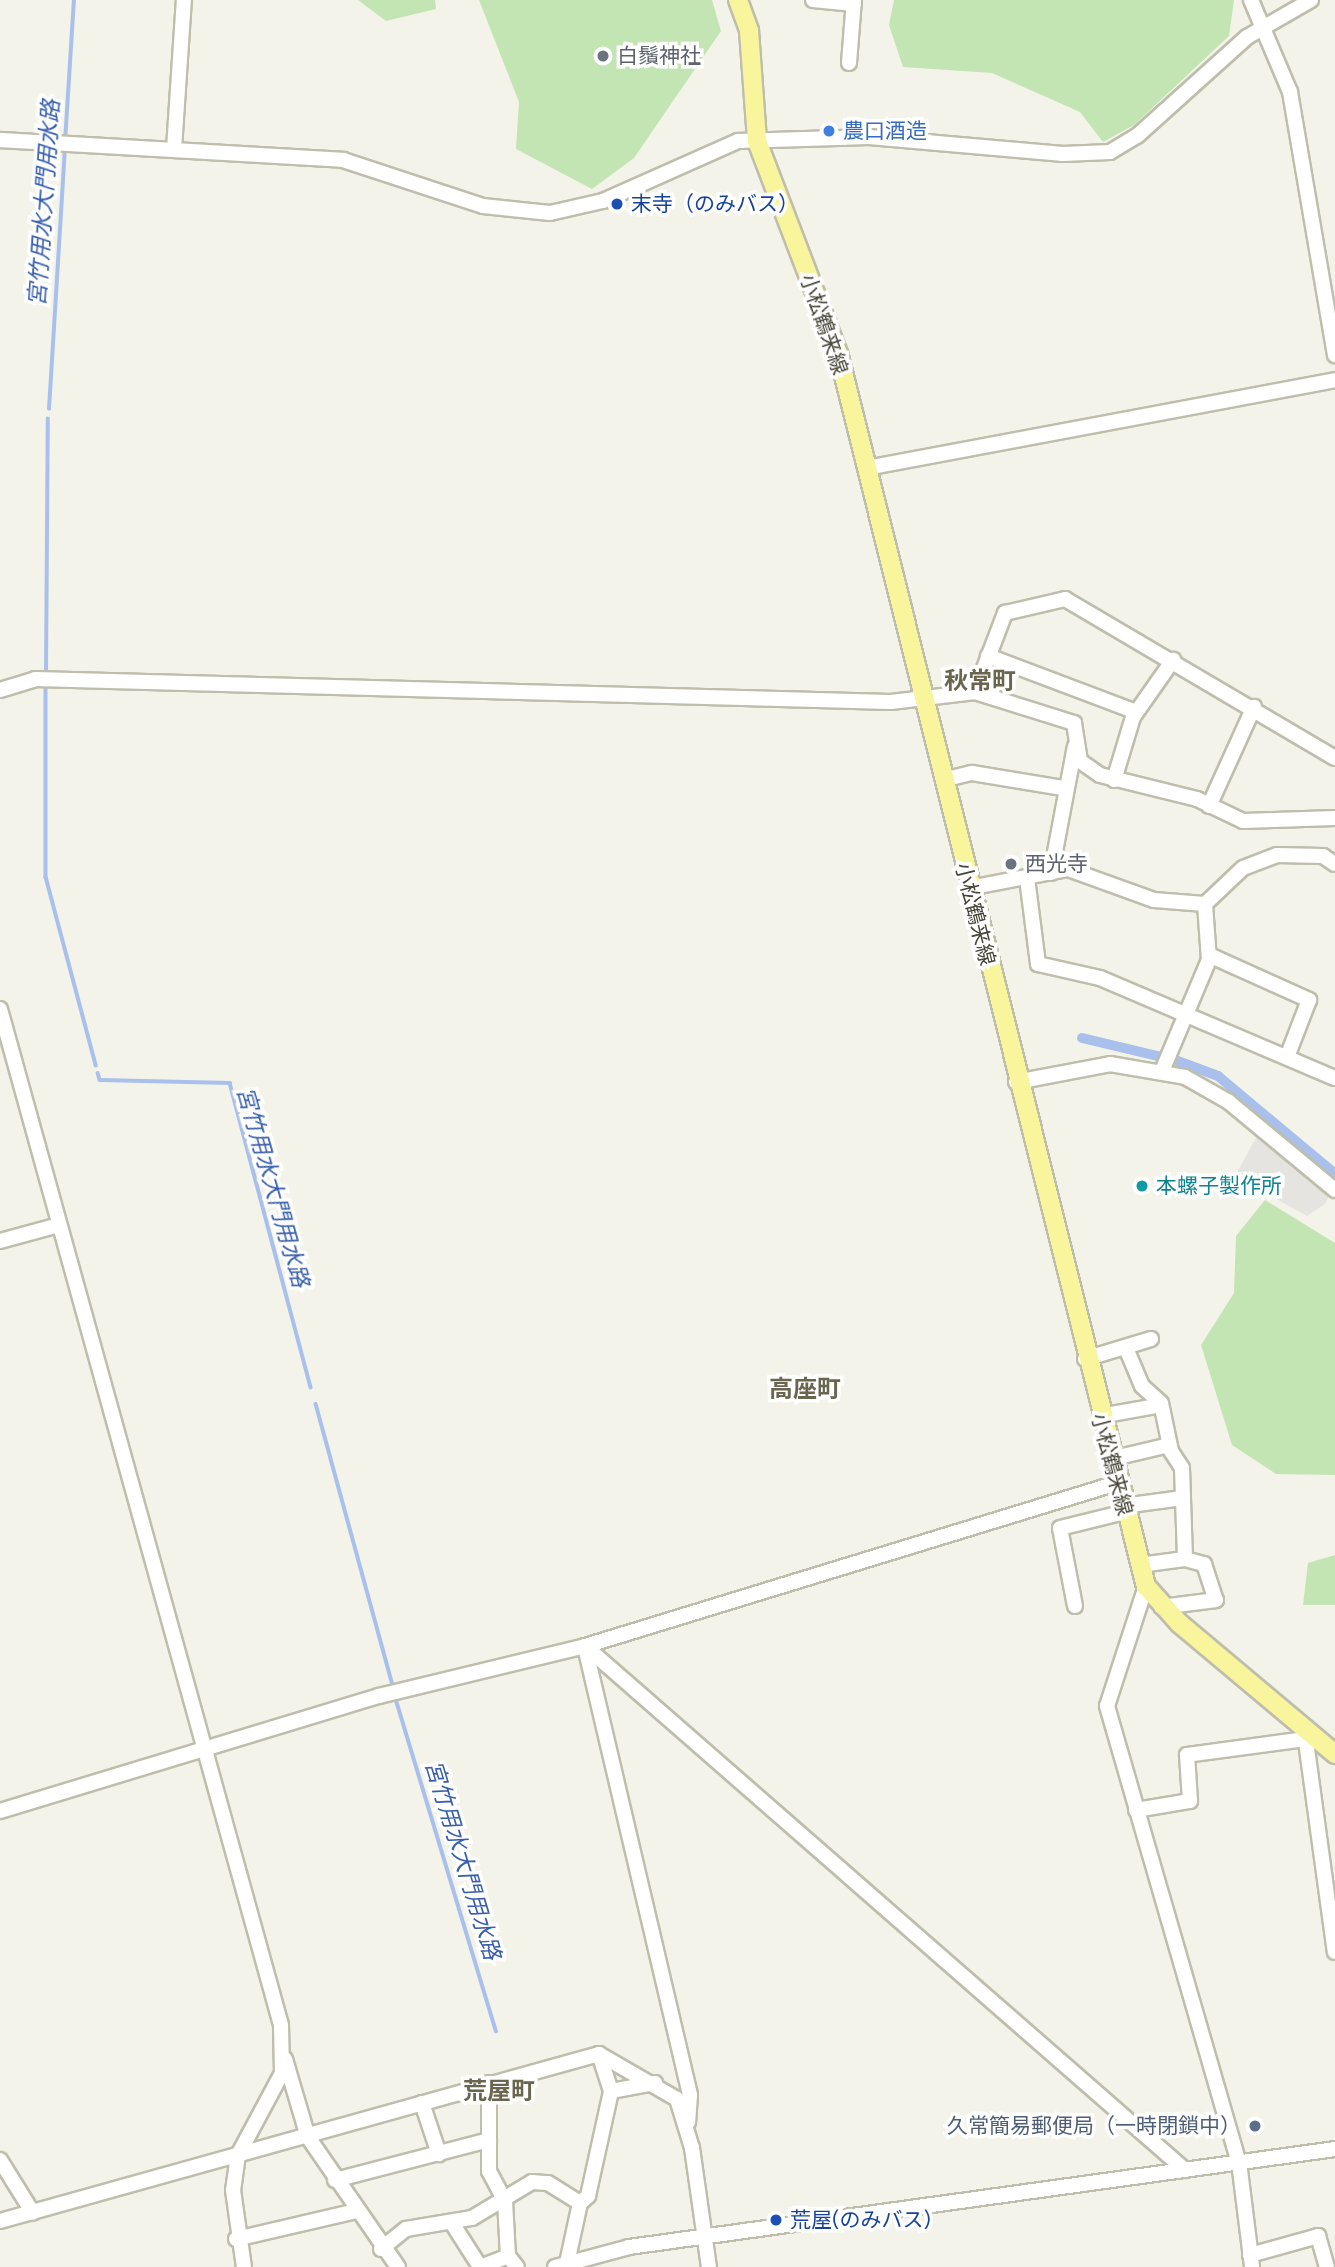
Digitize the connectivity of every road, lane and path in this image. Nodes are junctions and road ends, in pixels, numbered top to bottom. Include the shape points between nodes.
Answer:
1 (184, 0) edge
2 (738, 0) edge
3 (813, 0) edge
4 (1251, 0) edge
5 (1311, 0) edge
6 (854, 2) edge
7 (1263, 27) junction
8 (849, 63) dead end
9 (0, 140) edge
10 (757, 141) junction
11 (174, 149) junction
12 (1335, 355) edge
13 (1335, 380) edge
14 (866, 468) junction
15 (988, 656) junction
16 (1173, 660) junction
17 (0, 690) edge
18 (975, 692) junction
19 (924, 700) junction
20 (1254, 707) junction
21 (1136, 712) junction
22 (1076, 741) junction
23 (1335, 758) edge
24 (943, 780) junction
25 (1114, 780) junction
26 (1063, 788) junction
27 (1209, 806) junction
28 (1335, 818) edge
29 (1335, 864) edge
30 (1051, 873) junction
31 (1027, 878) junction
32 (969, 888) junction
33 (1205, 904) junction
34 (1209, 955) junction
35 (0, 1009) edge
36 (1187, 1015) junction
37 (1287, 1057) junction
38 (1162, 1071) junction
39 (1335, 1078) edge
40 (1016, 1082) junction
41 (1335, 1190) edge
42 (59, 1224) junction
43 (0, 1241) edge
44 (1151, 1339) dead end
45 (1126, 1348) junction
46 (1086, 1359) junction
47 (1161, 1405) junction
48 (1100, 1416) junction
49 (1170, 1445) junction
50 (1111, 1459) junction
51 (1117, 1483) junction
52 (1182, 1498) junction
53 (1124, 1509) junction
54 (1185, 1559) junction
55 (1140, 1565) junction
56 (1146, 1586) junction
57 (1075, 1606) dead end
58 (1161, 1607) junction
59 (585, 1646) junction
60 (1305, 1733) junction
61 (207, 1747) junction
62 (1335, 1754) edge
63 (1136, 1810) junction
64 (0, 1811) edge
65 (1335, 1952) edge
66 (283, 2053) junction
67 (599, 2054) junction
68 (489, 2083) junction
69 (656, 2083) junction
70 (611, 2091) junction
71 (422, 2103) junction
72 (688, 2126) junction
73 (308, 2137) junction
74 (489, 2140) junction
75 (1335, 2149) edge
76 (439, 2154) junction
77 (238, 2155) junction
78 (0, 2160) edge
79 (1239, 2162) junction
80 (1185, 2170) junction
81 (335, 2180) junction
82 (506, 2201) junction
83 (580, 2203) junction
84 (356, 2211) junction
85 (33, 2213) junction
86 (0, 2221) edge
87 (452, 2223) junction
88 (236, 2239) junction
89 (704, 2239) junction
90 (381, 2249) junction
91 (512, 2261) edge
92 (1251, 2261) edge
93 (561, 2265) edge
94 (244, 2267) edge
95 (398, 2267) edge
96 (480, 2267) edge
97 (709, 2267) edge
98 (1327, 2267) edge

1 - 11 street
2 - 10 main road, 小松鶴来線 via 749,31
3 - 6 street
4 - 7 street
5 - 7 street
6 - 8 street
7 - 10 street via 1137,135 1100,155 896,138
7 - 12 street via 1290,92
9 - 11 street
10 - 11 street via 726,143 623,193 550,213 483,206 343,160
10 - 14 main road, 小松鶴来線 via 839,356
13 - 14 street
14 - 19 main road, 小松鶴来線
15 - 16 street via 1004,613 1065,599
15 - 18 street
15 - 21 street
16 - 20 street
16 - 21 street
17 - 19 street via 35,679
18 - 19 street
18 - 22 street via 1073,723
19 - 24 main road, 小松鶴来線
20 - 23 street
20 - 27 street
21 - 25 street
22 - 25 street via 1080,761
22 - 26 street
24 - 26 street via 981,774
24 - 32 main road, 小松鶴来線
25 - 27 street
26 - 30 street
27 - 28 street via 1268,824
29 - 33 street via 1323,856 1277,855 1243,868
30 - 31 street
30 - 33 street via 1068,869 1154,900
31 - 32 street
31 - 36 street via 1038,964 1100,978
32 - 40 main road, 小松鶴来線
33 - 34 street
34 - 36 street
34 - 37 street via 1309,1000
35 - 42 street
36 - 37 street
36 - 38 street
37 - 39 street
38 - 40 street via 1110,1064
38 - 41 street via 1229,1102
40 - 46 main road, 小松鶴来線
42 - 43 street
42 - 61 street
44 - 45 street
45 - 46 street
45 - 47 street via 1142,1386
46 - 48 main road, 小松鶴来線
47 - 48 street
47 - 49 street
48 - 50 main road, 小松鶴来線
49 - 50 street
49 - 52 street via 1182,1468
50 - 51 main road, 小松鶴来線
51 - 53 main road, 小松鶴来線
51 - 59 street
52 - 53 street
52 - 54 street
53 - 55 main road, 小松鶴来線
53 - 57 street via 1060,1528
54 - 55 street
54 - 58 street via 1204,1564 1216,1600
55 - 56 main road, 小松鶴来線
56 - 58 main road, 小松鶴来線
56 - 63 street via 1107,1706
58 - 60 main road, 小松鶴来線
59 - 61 street
59 - 72 street via 690,2095
59 - 80 street
60 - 62 main road, 小松鶴来線
60 - 63 street via 1186,1755 1190,1801
60 - 65 street
61 - 64 street
61 - 66 street
63 - 79 street
66 - 73 street
66 - 77 street via 272,2096
67 - 68 street
67 - 69 street
67 - 70 street
68 - 71 street
68 - 74 street
69 - 70 street
69 - 72 street via 677,2099
70 - 83 street via 587,2196
71 - 73 street
71 - 76 street
72 - 89 street
73 - 77 street
73 - 81 street
74 - 76 street
74 - 82 street via 489,2171
75 - 79 street
76 - 81 street
77 - 85 street
77 - 88 street
78 - 85 street
79 - 80 street
79 - 92 street
80 - 89 street
81 - 84 street
82 - 83 street via 540,2183
82 - 87 street
82 - 91 street
83 - 93 street
84 - 88 street
84 - 90 street
85 - 86 street
87 - 90 street via 407,2229
87 - 96 street
88 - 94 street
89 - 93 street
89 - 97 street
90 - 95 street
91 - 96 street
92 - 98 street via 1318,2236

